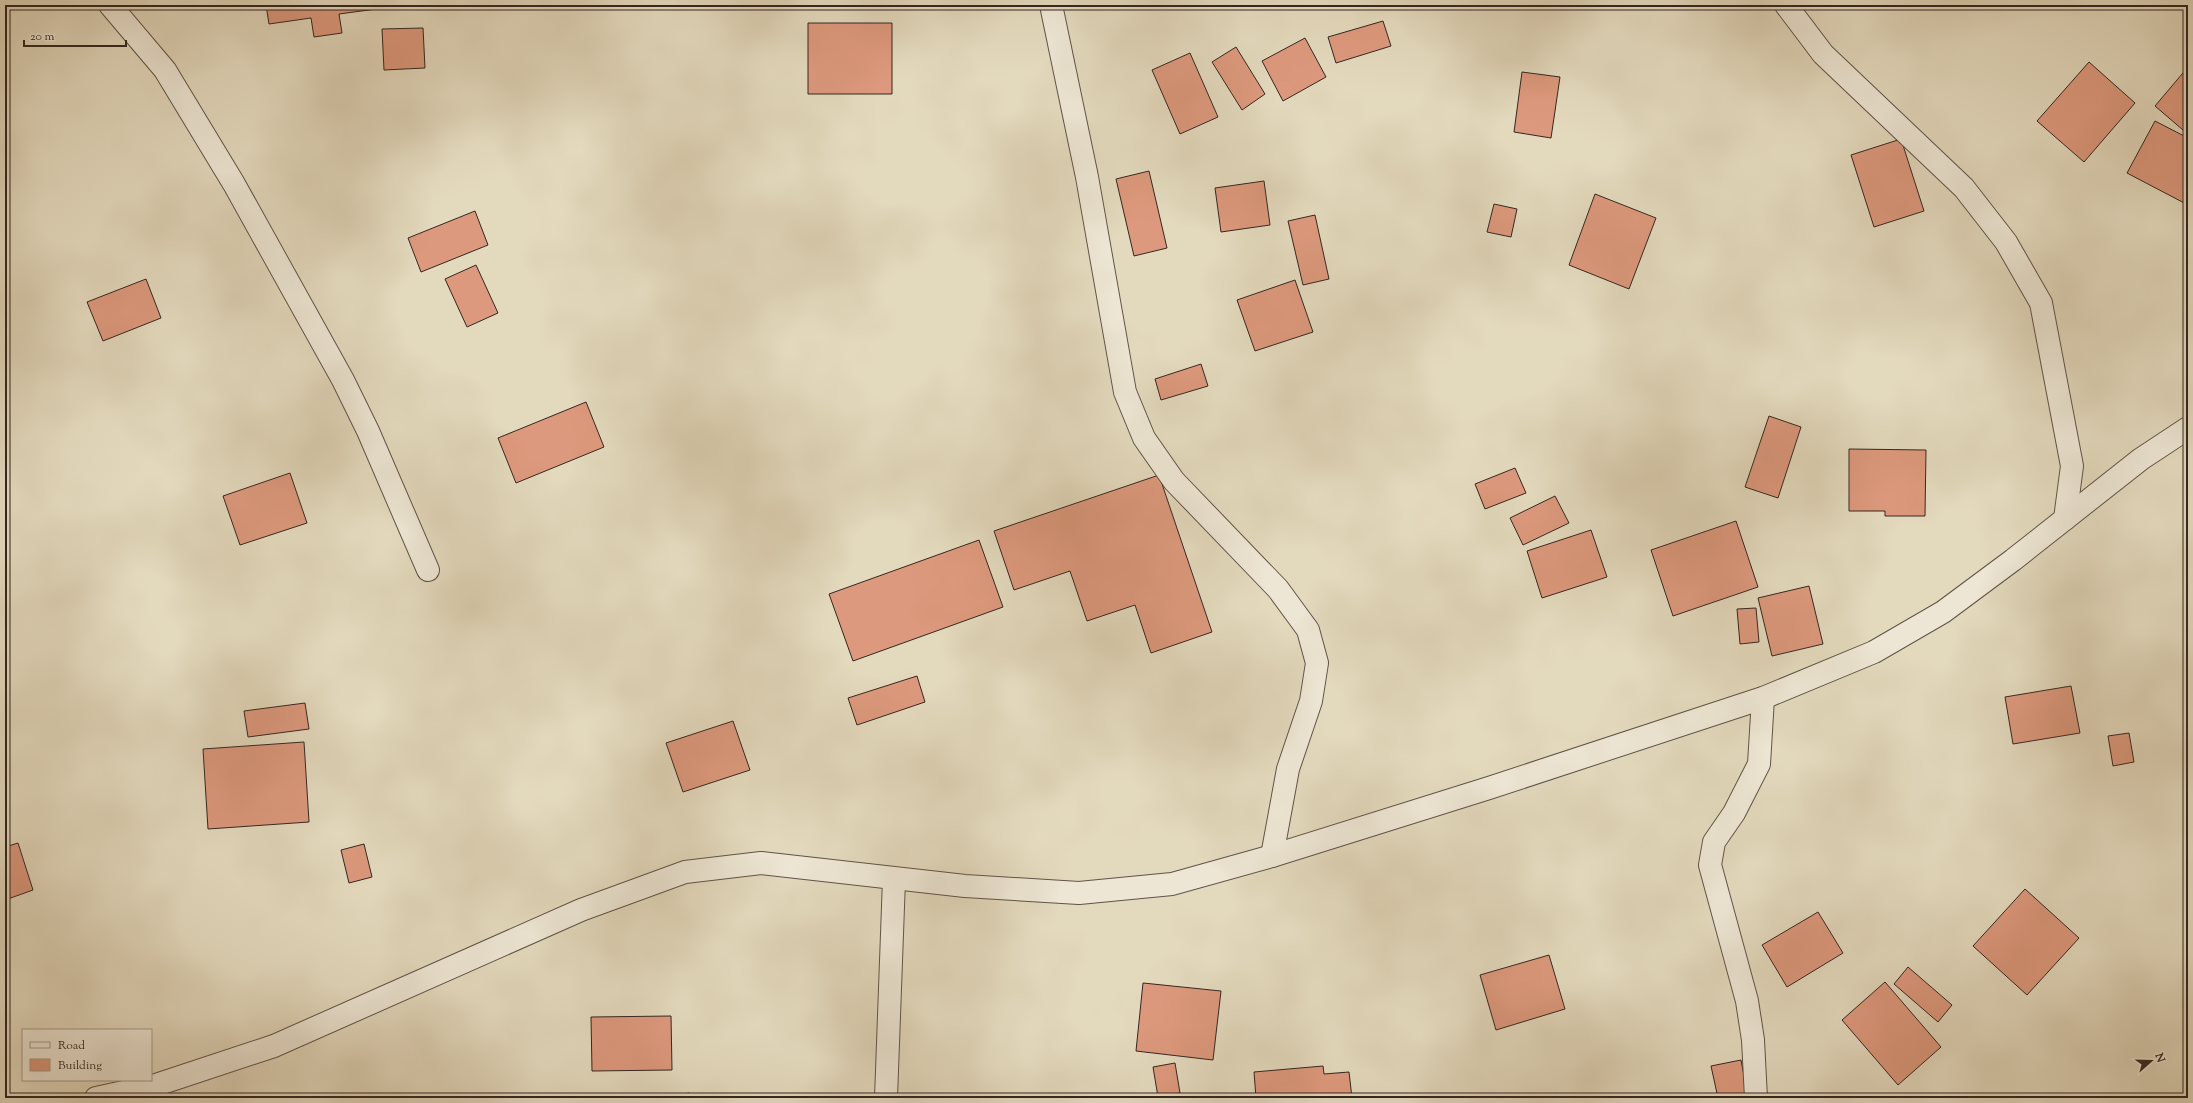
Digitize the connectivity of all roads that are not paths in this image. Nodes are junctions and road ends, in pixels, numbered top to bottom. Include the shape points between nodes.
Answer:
1 (110, 5) edge
2 (1051, 5) edge
3 (1786, 5) edge
4 (2188, 428) edge
5 (2065, 519) junction
6 (428, 570) dead end
7 (1764, 698) junction
8 (1272, 856) junction
9 (894, 879) junction
10 (96, 1098) edge
11 (886, 1098) edge
12 (1756, 1098) edge

1 - 6 street via 166,70 241,198 343,380
2 - 8 street via 1087,177 1125,392 1144,438 1174,481 1278,589 1308,630 1316,663 1311,701 1288,768
3 - 5 street via 1823,54 1964,188 2006,242 2041,303 2072,466
4 - 5 street via 2141,459
5 - 7 street via 1943,612 1874,652
7 - 8 street
7 - 12 street via 1759,764 1734,813 1714,842 1710,865 1746,1001 1753,1040
8 - 9 street via 1172,884 1079,893
9 - 10 street via 761,863 685,872 581,910 274,1046 156,1085
9 - 11 street

